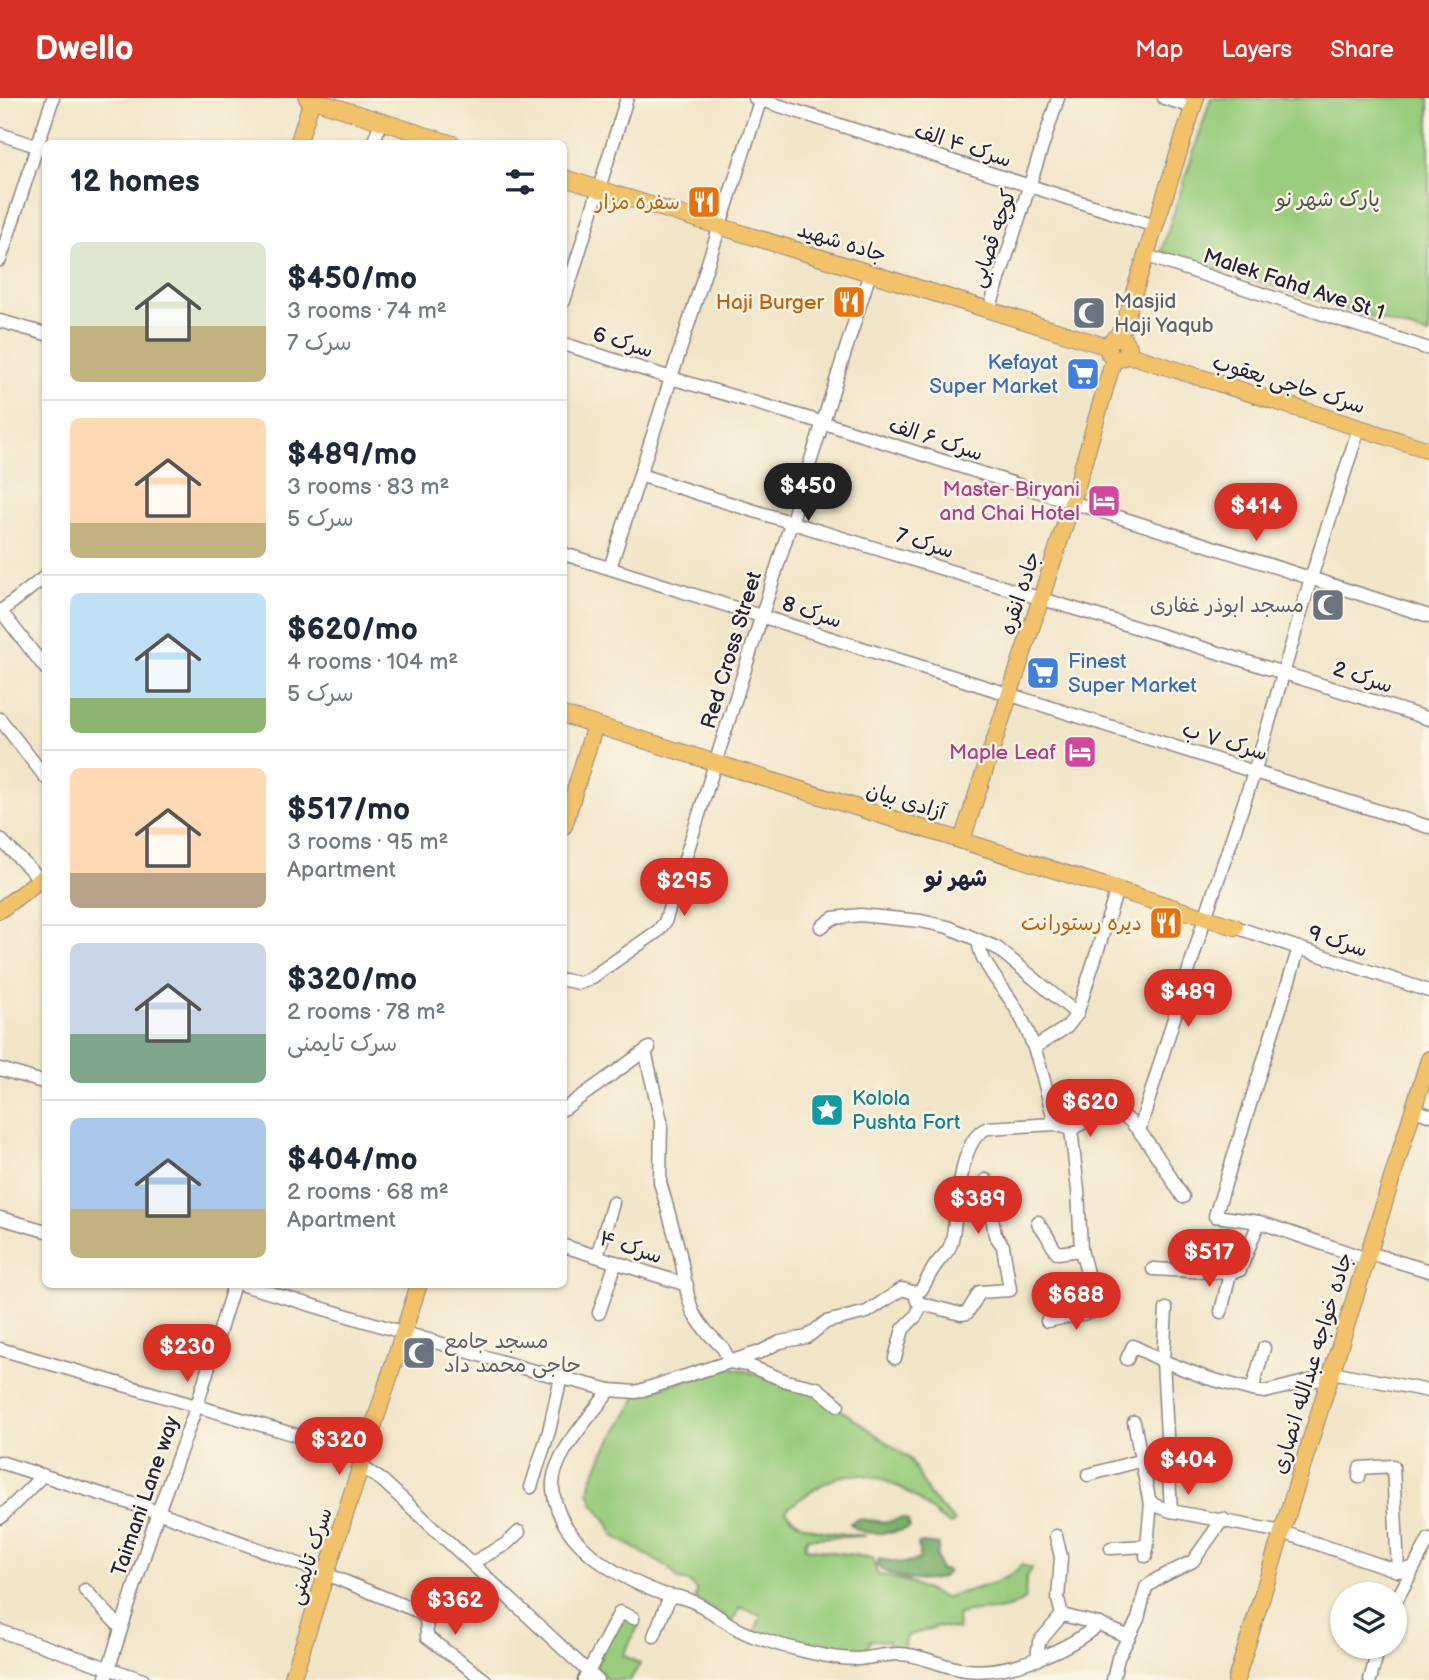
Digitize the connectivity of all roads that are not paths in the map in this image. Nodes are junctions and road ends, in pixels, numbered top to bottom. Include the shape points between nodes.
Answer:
1 (53, 98) edge
2 (627, 98) edge
3 (759, 98) edge
4 (1058, 98) edge
5 (1164, 98) edge
6 (311, 99) edge
7 (1194, 102) edge
8 (380, 121) junction
9 (0, 134) edge
10 (44, 140) edge
11 (299, 140) edge
12 (374, 140) edge
13 (440, 140) edge
14 (42, 148) edge
15 (567, 179) edge
16 (1030, 187) junction
17 (598, 189) junction
18 (719, 226) junction
19 (1155, 226) junction
20 (4, 236) edge
21 (1147, 256) junction
22 (0, 260) edge
23 (870, 273) junction
24 (567, 292) edge
25 (989, 310) junction
26 (0, 321) edge
27 (42, 333) edge
28 (567, 345) edge
29 (1429, 349) edge
30 (1120, 351) junction
31 (671, 378) junction
32 (788, 412) joint
33 (824, 423) junction
34 (1359, 428) junction
35 (1429, 450) edge
36 (640, 475) junction
37 (1072, 503) junction
38 (791, 524) junction
39 (567, 555) edge
40 (610, 568) junction
41 (1311, 578) junction
42 (42, 579) edge
43 (1040, 598) junction
44 (0, 611) edge
45 (1429, 616) edge
46 (761, 617) junction
47 (42, 664) edge
48 (1284, 672) junction
49 (1009, 695) junction
50 (567, 716) edge
51 (0, 719) edge
52 (1429, 719) edge
53 (595, 725) junction
54 (715, 763) junction
55 (1255, 770) junction
56 (42, 773) edge
57 (567, 816) edge
58 (1429, 827) edge
59 (0, 839) edge
60 (962, 840) junction
61 (42, 878) edge
62 (42, 881) edge
63 (1117, 890) junction
64 (0, 910) edge
65 (1205, 918) junction
66 (1235, 927) joint
67 (821, 928) dead end
68 (979, 941) junction
69 (1299, 948) junction
70 (567, 981) edge
71 (1429, 991) edge
72 (1077, 1014) junction
73 (1035, 1047) junction
74 (1429, 1059) edge
75 (0, 1069) edge
76 (42, 1082) edge
77 (567, 1107) edge
78 (1413, 1110) junction
79 (1429, 1115) edge
80 (1055, 1124) junction
81 (1071, 1129) junction
82 (1139, 1131) junction
83 (986, 1180) dead end
84 (1183, 1197) dead end
85 (614, 1203) dead end
86 (0, 1218) edge
87 (1038, 1222) dead end
88 (1259, 1222) junction
89 (42, 1230) edge
90 (567, 1247) edge
91 (1081, 1250) junction
92 (597, 1256) junction
93 (1368, 1256) junction
94 (616, 1262) junction
95 (1153, 1269) dead end
96 (1429, 1271) edge
97 (1230, 1273) junction
98 (687, 1285) junction
99 (233, 1288) edge
100 (253, 1288) edge
101 (418, 1288) edge
102 (918, 1298) junction
103 (1166, 1309) dead end
104 (1222, 1312) dead end
105 (599, 1313) dead end
106 (1047, 1321) dead end
107 (404, 1334) junction
108 (1264, 1348) dead end
109 (0, 1349) edge
110 (895, 1358) dead end
111 (1127, 1359) dead end
112 (1163, 1361) junction
113 (730, 1362) junction
114 (1331, 1376) junction
115 (561, 1377) junction
116 (610, 1390) junction
117 (1252, 1390) junction
118 (1429, 1391) edge
119 (197, 1405) junction
120 (838, 1405) dead end
121 (1134, 1422) dead end
122 (1142, 1460) junction
123 (363, 1461) junction
124 (0, 1462) edge
125 (43, 1475) junction
126 (1088, 1475) dead end
127 (1359, 1477) dead end
128 (531, 1487) dead end
129 (1151, 1503) junction
130 (1171, 1511) junction
131 (158, 1512) junction
132 (0, 1518) edge
133 (1223, 1519) junction
134 (519, 1532) dead end
135 (1282, 1532) junction
136 (1056, 1536) dead end
137 (1429, 1539) edge
138 (1111, 1548) dead end
139 (472, 1563) junction
140 (1413, 1568) junction
141 (1398, 1571) junction
142 (326, 1574) junction
143 (1406, 1582) edge
144 (85, 1590) dead end
145 (670, 1596) junction
146 (1062, 1615) junction
147 (633, 1618) dead end
148 (1099, 1624) junction
149 (121, 1628) junction
150 (0, 1631) edge
151 (654, 1636) dead end
152 (1129, 1637) junction
153 (1376, 1659) edge
154 (1037, 1660) junction
155 (1375, 1664) junction
156 (107, 1674) edge
157 (470, 1676) edge
158 (590, 1678) edge
159 (143, 1680) edge
160 (292, 1680) edge
161 (485, 1680) edge
162 (1113, 1680) edge
163 (1236, 1680) edge
164 (1370, 1680) edge
165 (1377, 1680) edge

1 - 10 street
2 - 17 street
3 - 16 street, سرک ۴ الف
3 - 18 street, سرک ۴ الف
4 - 16 street, کوچه قصابی
5 - 7 street
6 - 8 main road
6 - 11 main road
7 - 19 main road, جاده انقره
8 - 12 street
8 - 13 main road
9 - 14 street
14 - 20 street
15 - 17 main road, جاده شهید
16 - 19 street, سرک ۴ الف
16 - 25 street, کوچه قصابی
17 - 18 main road, جاده شهید
17 - 24 street
18 - 23 main road, جاده شهید
18 - 31 street, سرک ۴ الف
19 - 21 main road, جاده انقره
20 - 22 street
21 - 29 street, Malek Fahd Ave St 1
21 - 30 main road, جاده انقره via 1122,330
23 - 25 main road, جاده شهید
23 - 33 street, Red Cross Street
25 - 30 main road, جاده شهید
26 - 27 street
28 - 31 street, سرک 6
30 - 34 main road, سرک حاجی یعقوب
30 - 37 main road, جاده انقره
31 - 32 street, سرک 6
31 - 36 street, سرک ۴ الف
32 - 33 street, سرک ۶ الف
33 - 37 street, سرک ۶ الف
33 - 38 street, Red Cross Street
34 - 35 main road, سرک حاجی یعقوب
34 - 41 street
36 - 38 street, سرک 7
36 - 40 street, سرک ۴ الف
37 - 41 street, سرک ۶ الف
37 - 43 main road, جاده انقره
38 - 43 street, سرک 7
38 - 46 street, Red Cross Street
39 - 40 street, سرک 8
40 - 46 street, سرک 8
41 - 45 street, سرک ۶ الف
41 - 48 street
42 - 44 street
43 - 48 street
43 - 49 main road, جاده انقره
44 - 47 street
46 - 49 street, سرک 8
46 - 54 street, Red Cross Street
48 - 52 street, سرک 2
48 - 55 street
49 - 55 street, سرک ۷ ب
49 - 60 main road, جاده انقره
50 - 53 main road, آزادی بیان
51 - 56 street
53 - 54 main road, آزادی بیان
53 - 57 main road
54 - 60 main road, آزادی بیان
54 - 70 street, Red Cross Street via 665,922 588,980
55 - 58 street, سرک ۷ ب
55 - 65 street
59 - 61 street
60 - 63 main road, آزادی بیان
62 - 64 main road
63 - 65 main road, آزادی بیان
63 - 72 street
65 - 66 main road, آزادی بیان
65 - 82 street
66 - 69 street, سرک 9
67 - 68 street via 833,918 860,915 948,927
68 - 72 street via 997,948
68 - 73 street via 979,952
69 - 71 street, سرک 9
69 - 88 street via 1215,1216
72 - 73 street via 1067,1027
73 - 80 street
74 - 78 main road, جاده خواجه عبدالله انصاری
75 - 76 street
77 - 98 street via 647,1050 661,1121 660,1182
78 - 79 street
78 - 93 main road, جاده خواجه عبدالله انصاری
80 - 81 street
80 - 102 street via 981,1130 962,1168 949,1250
81 - 82 street via 1113,1111 1131,1120
81 - 91 street
82 - 84 street
83 - 102 street via 1010,1290 980,1292 965,1314
85 - 92 street
86 - 89 street
87 - 91 street via 1058,1253
88 - 93 street
88 - 97 street via 1240,1270
90 - 92 street, سرک ۴
91 - 106 street via 1095,1311
92 - 94 street, سرک ۴
93 - 96 street
93 - 114 main road, جاده خواجه عبدالله انصاری
94 - 98 street, سرک ۴
94 - 105 street
95 - 97 street
97 - 104 street
98 - 113 street via 693,1313
99 - 119 street, Taimani Lane way
100 - 107 street
101 - 107 main road, سرک تایمنی
102 - 110 street via 916,1316 904,1329
102 - 113 street via 902,1289 867,1312 830,1321 807,1337 780,1342
103 - 112 street
107 - 115 street
107 - 123 main road, سرک تایمنی
108 - 117 street
109 - 119 street
111 - 112 street via 1133,1346
112 - 117 street
112 - 130 street
113 - 116 street via 636,1392
113 - 120 street via 817,1388
114 - 117 street via 1265,1392
114 - 118 street
114 - 135 main road, جاده خواجه عبدالله انصاری
115 - 116 street
115 - 128 street
116 - 145 street via 561,1457 552,1487 559,1514 574,1538 602,1563
119 - 123 street
119 - 131 street, Taimani Lane way
121 - 122 street
122 - 126 street
122 - 129 street
123 - 139 street
123 - 142 main road, سرک تایمنی
124 - 125 street
125 - 131 street
125 - 132 street
127 - 141 street via 1360,1468 1393,1466
129 - 130 street
129 - 138 street via 1147,1551
130 - 133 street
131 - 142 street
131 - 149 street, Taimani Lane way
133 - 135 street
133 - 152 street via 1193,1561 1146,1587
134 - 139 street
135 - 141 street
135 - 163 main road, جاده خواجه عبدالله انصاری
136 - 146 street
137 - 140 street
139 - 158 street
140 - 141 street
140 - 143 street
142 - 157 street via 417,1611 426,1618 427,1637
142 - 160 main road, سرک تایمنی
144 - 149 street
145 - 151 street
145 - 154 street via 696,1603 741,1632 832,1656 855,1659 901,1654 966,1670
146 - 148 street
146 - 154 street via 1039,1642
147 - 158 street via 620,1612
148 - 152 street
148 - 154 street
149 - 156 street, Taimani Lane way
150 - 156 street
152 - 162 street
153 - 155 street
155 - 164 street
155 - 165 street
156 - 159 street
157 - 161 street

